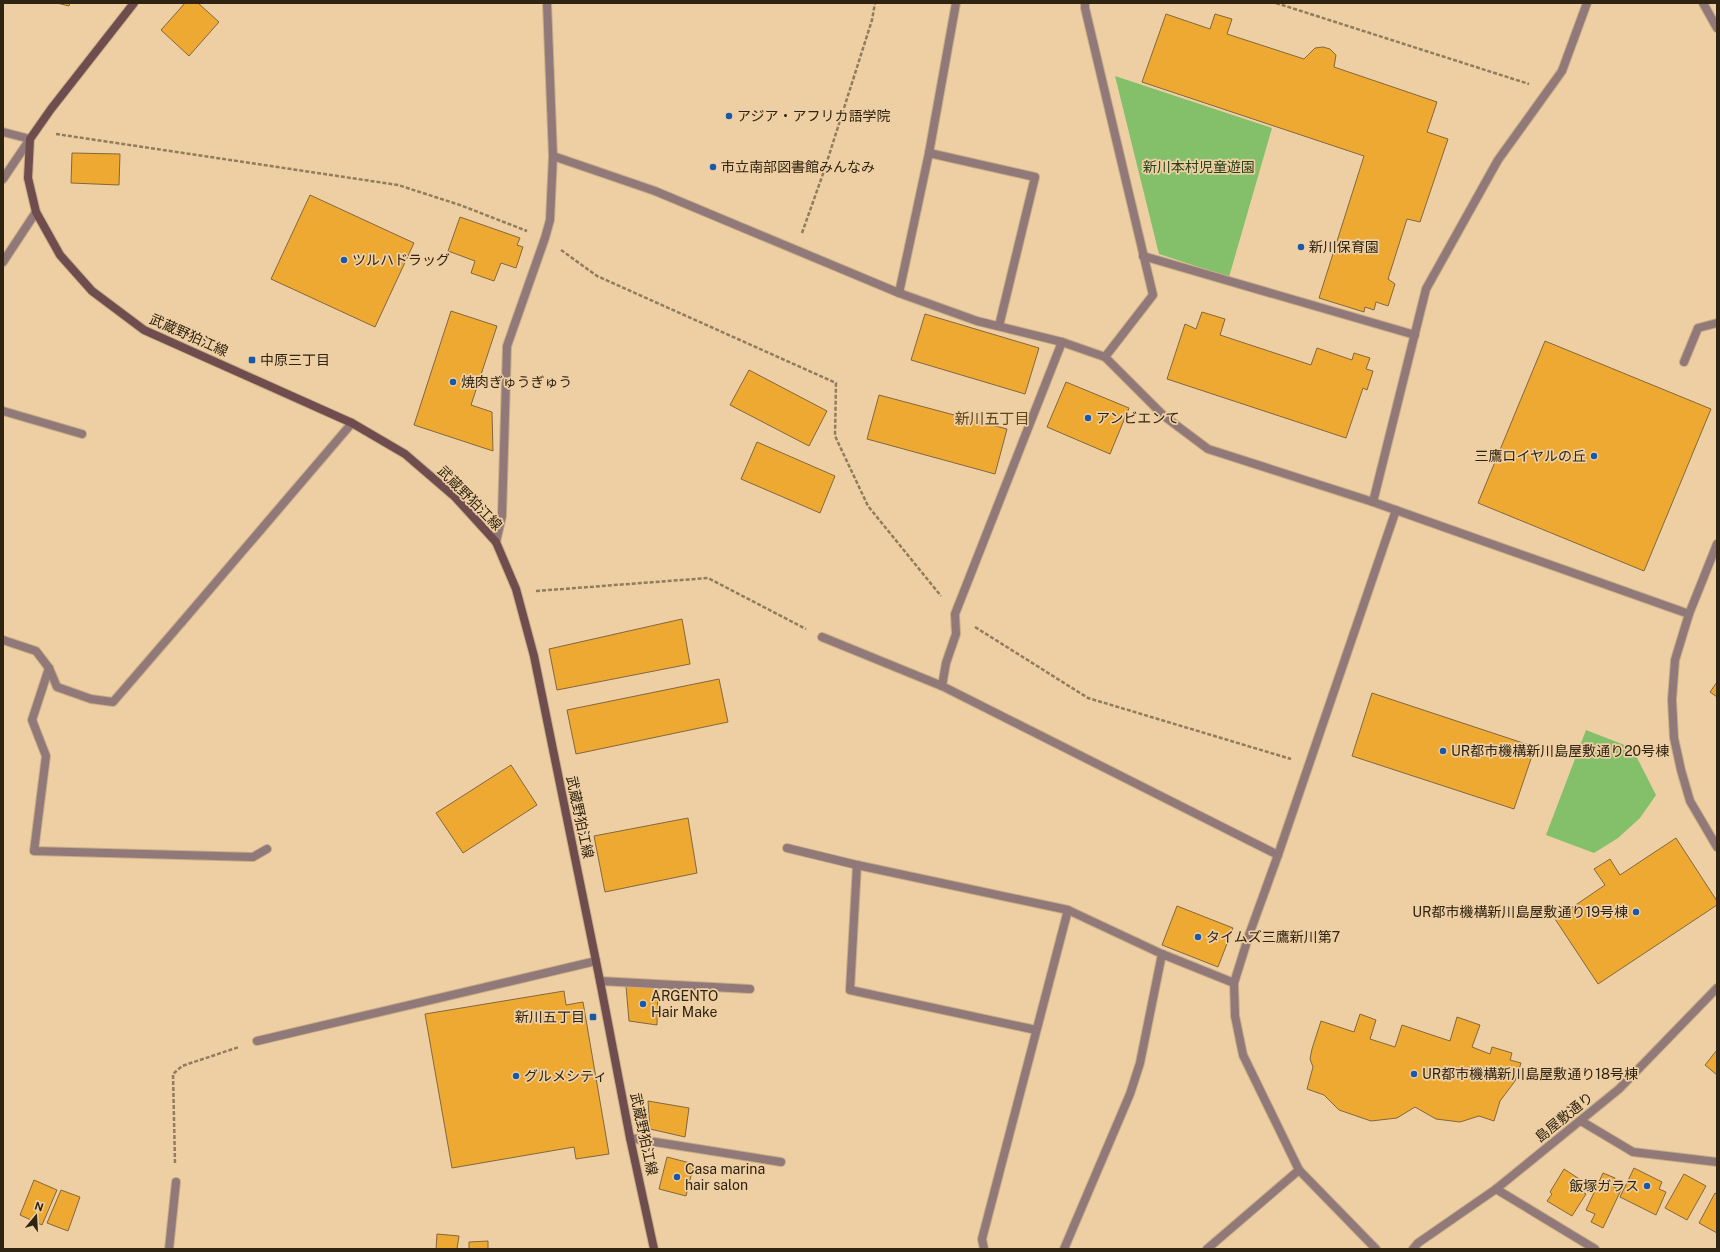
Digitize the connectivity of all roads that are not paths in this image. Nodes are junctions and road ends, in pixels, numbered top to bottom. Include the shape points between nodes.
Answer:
1 (134, 3) edge
2 (547, 3) edge
3 (956, 3) edge
4 (1085, 3) edge
5 (1587, 3) edge
6 (1703, 3) edge
7 (1717, 28) edge
8 (3, 132) edge
9 (30, 139) junction
10 (929, 153) junction
11 (552, 156) junction
12 (3, 179) edge
13 (36, 212) junction
14 (1143, 256) junction
15 (3, 262) edge
16 (899, 293) junction
17 (1717, 323) edge
18 (999, 326) junction
19 (1414, 335) junction
20 (1062, 342) junction
21 (1105, 357) junction
22 (1684, 362) dead end
23 (3, 411) edge
24 (352, 423) junction
25 (82, 434) dead end
26 (1372, 502) junction
27 (1396, 510) junction
28 (496, 542) junction
29 (1717, 544) edge
30 (1689, 614) junction
31 (822, 637) road end
32 (3, 640) edge
33 (49, 668) junction
34 (942, 686) junction
35 (1717, 846) edge
36 (787, 848) dead end
37 (267, 849) dead end
38 (1278, 855) junction
39 (857, 865) junction
40 (1068, 910) junction
41 (1162, 954) junction
42 (596, 962) junction
43 (600, 981) junction
44 (1234, 983) junction
45 (1717, 988) edge
46 (750, 989) dead end
47 (1036, 1030) junction
48 (257, 1042) road end
49 (1581, 1120) junction
50 (630, 1138) junction
51 (781, 1162) dead end
52 (1717, 1162) edge
53 (1299, 1170) junction
54 (176, 1182) road end
55 (1496, 1188) junction
56 (169, 1249) edge
57 (654, 1249) edge
58 (984, 1249) edge
59 (1064, 1249) edge
60 (1207, 1249) edge
61 (1376, 1249) edge
62 (1413, 1249) edge
63 (1596, 1249) edge

1 - 9 main road, 武蔵野狛江線
2 - 11 street
3 - 10 street
4 - 14 street
5 - 19 street via 1562,70 1498,160 1426,289
6 - 7 street
8 - 9 street
9 - 12 street
9 - 13 main road, 武蔵野狛江線 via 28,178
10 - 16 street
10 - 18 street via 1036,178
11 - 16 street via 655,191
11 - 28 street via 550,220 546,238 507,346 502,516
13 - 15 street
13 - 24 main road, 武蔵野狛江線 via 60,255 92,291 144,330
14 - 19 street
14 - 21 street via 1153,295
16 - 18 street via 977,321
17 - 22 street via 1698,328
18 - 20 street
19 - 26 street
20 - 21 street
20 - 34 street via 955,614 956,634 946,663
21 - 26 street via 1164,416 1208,450
23 - 25 street
24 - 28 main road, 武蔵野狛江線 via 405,454 455,497
24 - 33 street via 113,702 91,700 58,687
26 - 27 street
27 - 30 street
27 - 38 street
28 - 42 main road, 武蔵野狛江線 via 517,593 534,656
29 - 30 street
30 - 35 street via 1675,660 1672,700 1674,738 1690,801
31 - 34 street
32 - 33 street via 36,651
33 - 37 street via 32,720 46,756 34,851 253,857
34 - 38 street
36 - 39 street
38 - 44 street
39 - 40 street
39 - 47 street via 850,990
40 - 41 street
40 - 47 street
41 - 44 street
41 - 59 street via 1140,1063 1130,1094
42 - 43 main road, 武蔵野狛江線
42 - 48 street
43 - 46 street
43 - 50 main road, 武蔵野狛江線
44 - 53 street via 1235,1016 1243,1055
45 - 49 street, 島屋敷通り via 1619,1089
47 - 58 street via 982,1239
49 - 52 street via 1633,1152
49 - 55 street, 島屋敷通り
50 - 51 street
50 - 57 main road, 武蔵野狛江線
53 - 60 street
53 - 61 street
54 - 56 street
55 - 62 street, 島屋敷通り
55 - 63 street

